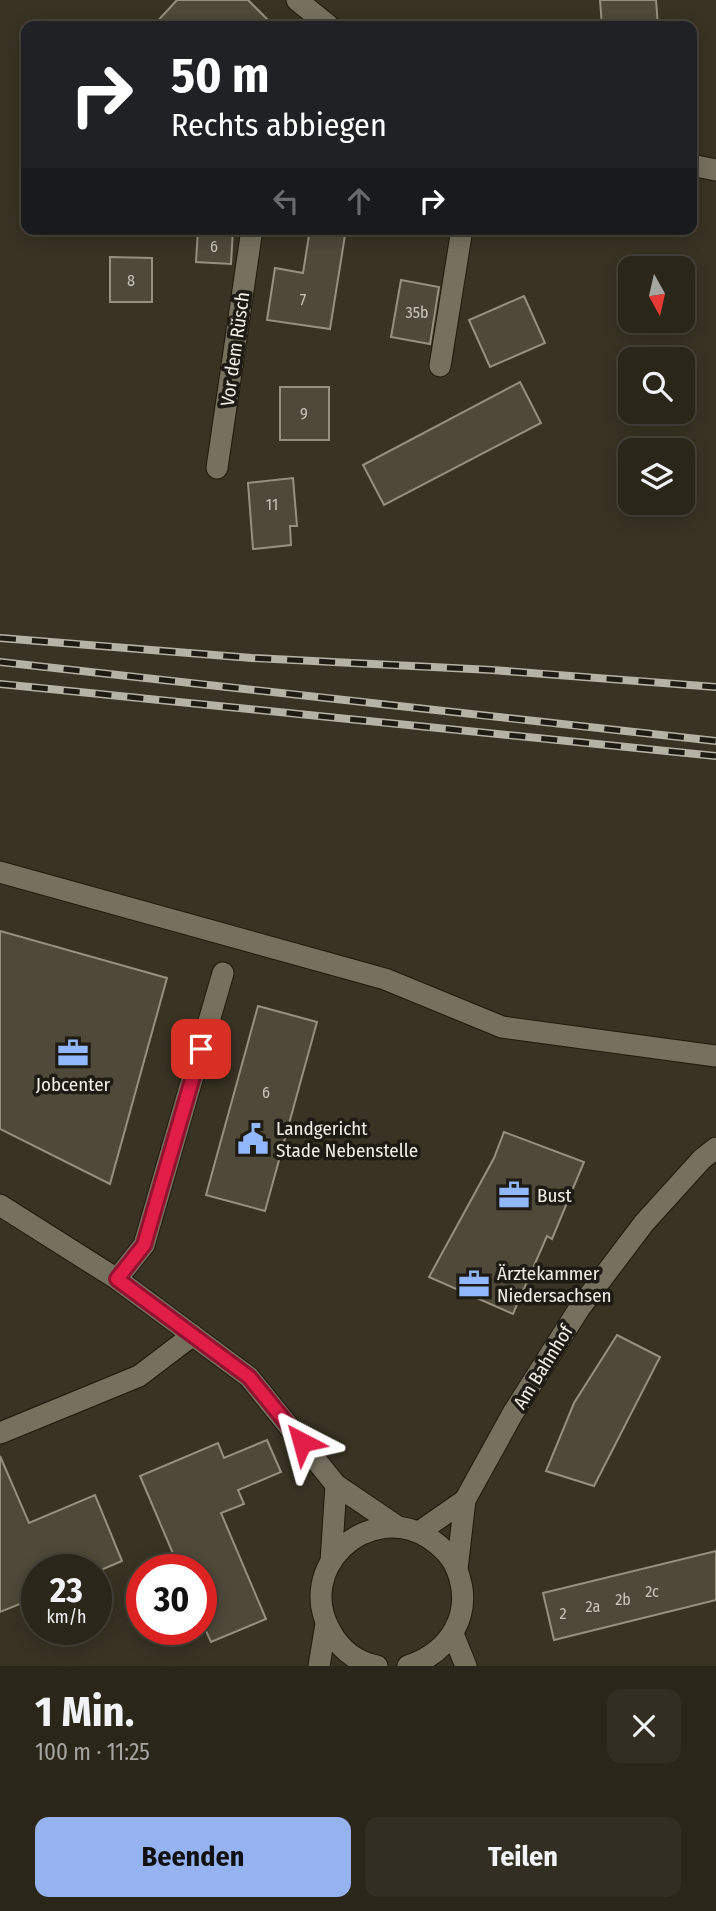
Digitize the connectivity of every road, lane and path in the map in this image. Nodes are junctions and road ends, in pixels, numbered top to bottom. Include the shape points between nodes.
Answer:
1 (300, 11) edge
2 (319, 21) edge
3 (697, 166) edge
4 (716, 170) edge
5 (251, 235) edge
6 (461, 235) edge
7 (440, 366) dead end
8 (217, 468) dead end
9 (0, 872) edge
10 (223, 973) dead end
11 (716, 1056) edge
12 (716, 1148) edge
13 (0, 1205) edge
14 (117, 1279) junction
15 (193, 1335) junction
16 (0, 1433) edge
17 (336, 1485) junction
18 (465, 1500) junction
19 (398, 1527) junction
20 (419, 1532) junction
21 (331, 1562) junction
22 (457, 1569) junction
23 (326, 1624) junction
24 (453, 1634) junction
25 (319, 1666) edge
26 (377, 1666) edge
27 (408, 1666) edge
28 (466, 1666) edge

1 - 2 street
3 - 4 street
5 - 8 street, Vor dem Rüsch
6 - 7 street
9 - 11 street via 385,979 502,1027
10 - 14 street via 144,1245
12 - 18 street, Am Bahnhof via 644,1223 579,1309
13 - 14 street
14 - 15 street
15 - 16 street via 139,1376
15 - 17 street via 249,1377
17 - 19 street
17 - 21 street
18 - 20 street, Am Bahnhof
18 - 22 street, Am Bahnhof
19 - 20 street
19 - 21 street via 363,1532
20 - 22 street via 438,1544
21 - 23 street via 322,1588
22 - 24 street, Am Bahnhof via 463,1591
23 - 25 street
23 - 26 street via 351,1656
24 - 27 street via 440,1650
24 - 28 street

